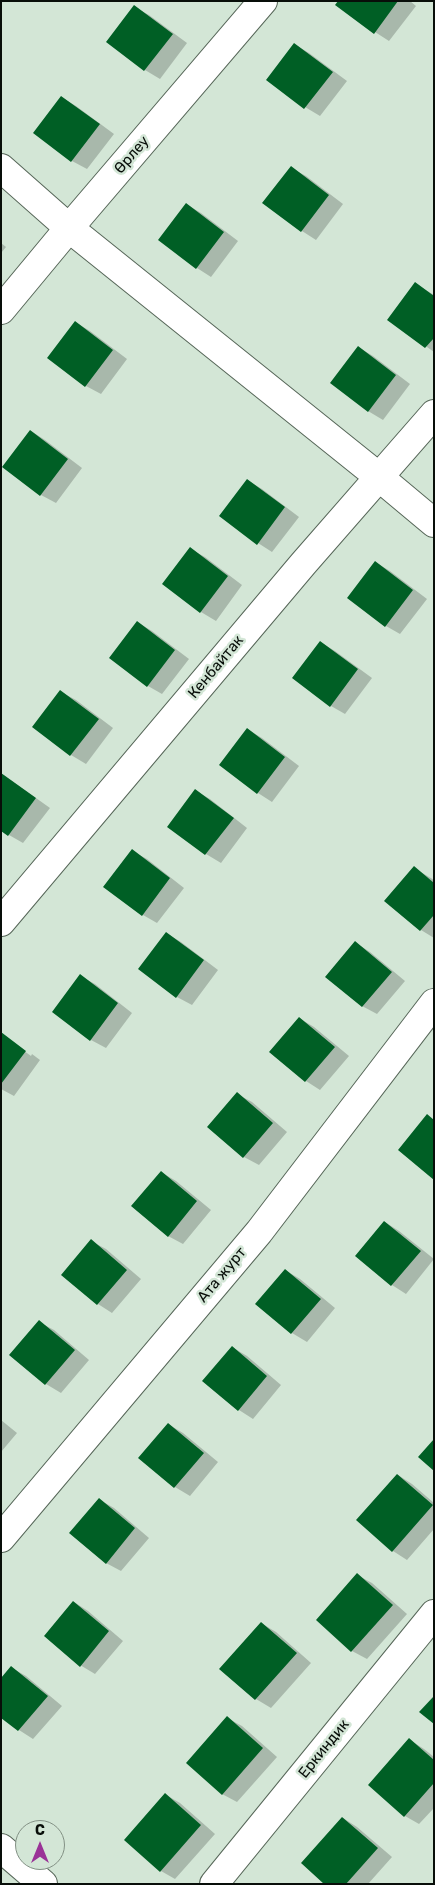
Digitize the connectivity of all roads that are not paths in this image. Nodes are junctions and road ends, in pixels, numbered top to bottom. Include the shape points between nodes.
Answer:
1 (263, 1) edge
2 (1, 168) edge
3 (69, 228) junction
4 (1, 310) edge
5 (434, 414) edge
6 (379, 476) junction
7 (434, 523) edge
8 (1, 922) edge
9 (434, 1003) edge
10 (1, 1538) edge
11 (434, 1614) edge
12 (1, 1848) edge
13 (43, 1884) edge
14 (214, 1884) edge

1 - 3 street, Өрлеу
2 - 3 street
3 - 4 street, Өрлеу
3 - 6 street
5 - 6 street, Кенбайтак
6 - 7 street
6 - 8 street, Кенбайтак
9 - 10 street, Ата журт via 258,1232
11 - 14 street, Еркиндик
12 - 13 street

